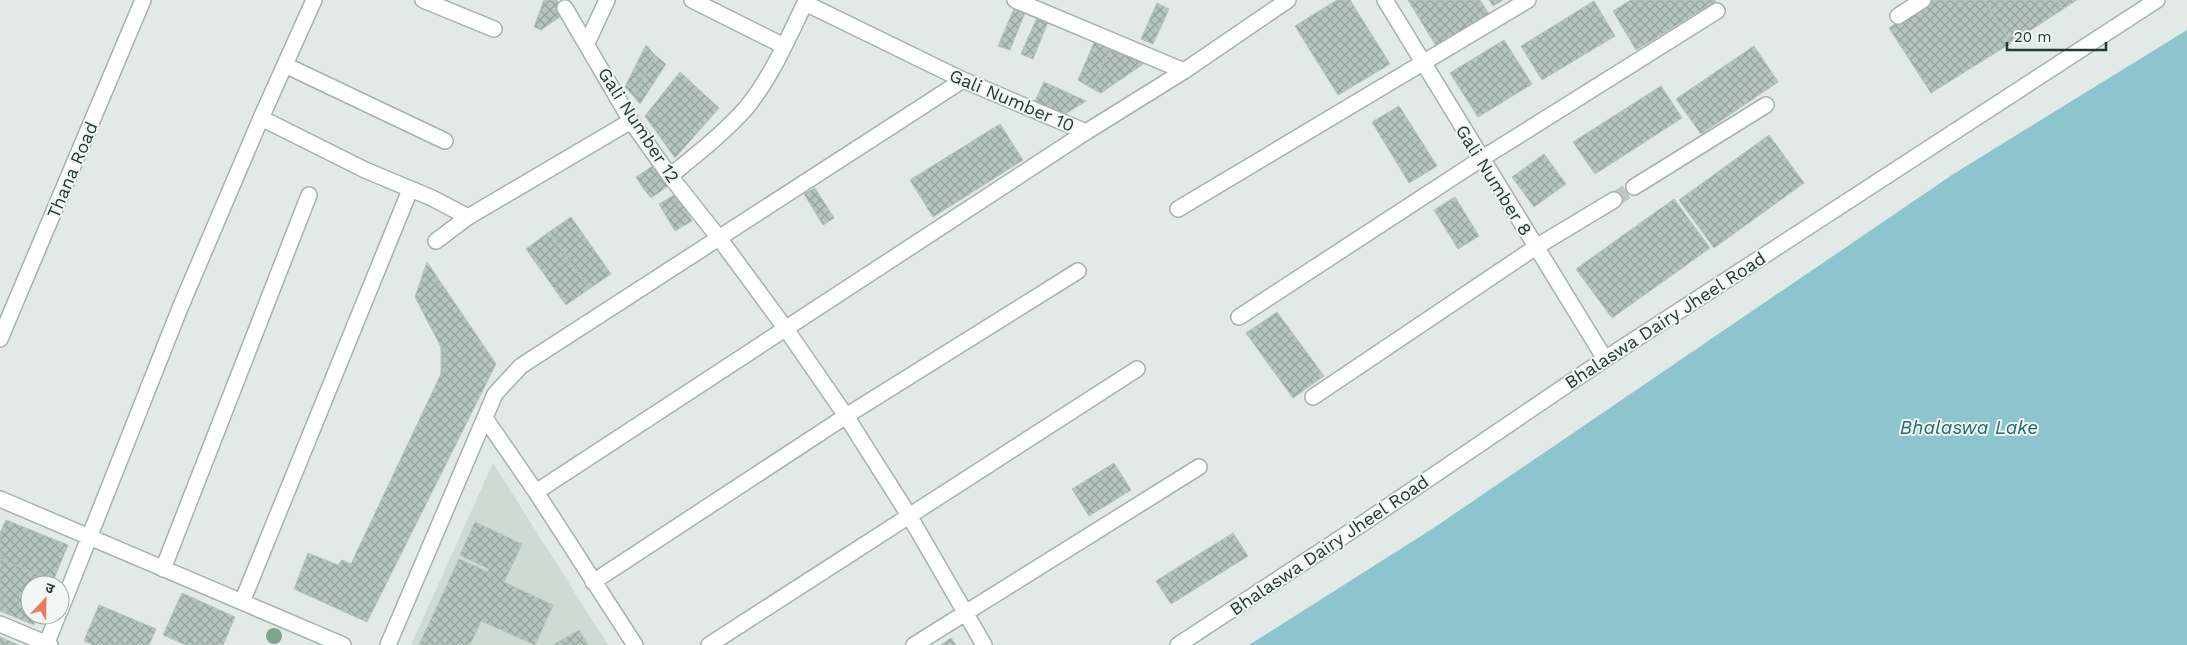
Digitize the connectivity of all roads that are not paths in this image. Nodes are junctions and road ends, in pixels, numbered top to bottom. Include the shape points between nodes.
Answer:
1 (143, 0) edge
2 (314, 0) edge
3 (423, 0) edge
4 (607, 0) edge
5 (692, 0) edge
6 (1015, 0) edge
7 (1288, 0) edge
8 (1385, 0) edge
9 (1528, 0) edge
10 (1923, 0) edge
11 (2157, 0) edge
12 (806, 2) edge
13 (565, 8) dead end
14 (1717, 11) dead end
15 (1898, 16) dead end
16 (494, 29) dead end
17 (587, 44) junction
18 (784, 46) junction
19 (1423, 62) junction
20 (284, 65) junction
21 (1184, 71) junction
22 (963, 80) junction
23 (1766, 105) dead end
24 (261, 118) junction
25 (631, 121) junction
26 (1086, 132) junction
27 (445, 141) dead end
28 (1480, 159) junction
29 (670, 176) junction
30 (1634, 187) tunnel mouth
31 (410, 190) junction
32 (309, 194) dead end
33 (1614, 200) tunnel mouth
34 (1178, 209) dead end
35 (468, 217) junction
36 (719, 238) junction
37 (436, 241) dead end
38 (1536, 247) junction
39 (1078, 271) dead end
40 (1239, 317) dead end
41 (786, 329) junction
42 (0, 339) edge
43 (1605, 358) junction
44 (1137, 369) dead end
45 (1313, 397) dead end
46 (846, 416) junction
47 (485, 418) junction
48 (1199, 467) dead end
49 (536, 492) junction
50 (0, 499) edge
51 (910, 517) junction
52 (90, 538) junction
53 (163, 569) junction
54 (593, 582) junction
55 (70, 587) edge
56 (242, 602) junction
57 (964, 612) junction
58 (0, 624) edge
59 (54, 625) edge
60 (47, 645) edge
61 (342, 645) edge
62 (388, 645) edge
63 (635, 645) edge
64 (709, 645) edge
65 (914, 645) edge
66 (984, 645) edge
67 (1178, 645) edge

1 - 42 street, Thana Road
2 - 20 street
3 - 16 street
4 - 17 street
5 - 18 street
6 - 21 street
7 - 21 street, Gali Number 10
8 - 19 street, Gali Number 8
9 - 19 street
10 - 15 street
11 - 43 street, Bhalaswa Dairy Jheel Road
12 - 18 street
12 - 22 street, Gali Number 10
13 - 17 street, Gali Number 12
14 - 28 street
17 - 25 street, Gali Number 12
18 - 29 street via 747,106 719,136
19 - 28 street, Gali Number 8
19 - 34 street
20 - 24 street
20 - 27 street
21 - 26 street, Gali Number 10
22 - 26 street, Gali Number 10
22 - 36 street
23 - 30 street
24 - 31 street
24 - 52 street via 176,318
25 - 29 street, Gali Number 12
25 - 35 street
26 - 41 street
28 - 38 street, Gali Number 8
28 - 40 street
29 - 36 street, Gali Number 12
31 - 35 street
31 - 56 street
32 - 53 street
33 - 38 street
35 - 37 street
36 - 41 street, Gali Number 12
36 - 47 street via 521,366 495,394
38 - 43 street, Gali Number 8
38 - 45 street
39 - 46 street
41 - 46 street, Gali Number 12
41 - 49 street
43 - 67 street, Bhalaswa Dairy Jheel Road
44 - 51 street
46 - 51 street, Gali Number 12
46 - 54 street
47 - 49 street
47 - 62 street
48 - 57 street
49 - 54 street
50 - 52 street
51 - 57 street, Gali Number 12
51 - 64 street
52 - 53 street
52 - 55 street
53 - 56 street
54 - 63 street
56 - 61 street
57 - 65 street
57 - 66 street, Gali Number 12
58 - 60 street
59 - 60 street

